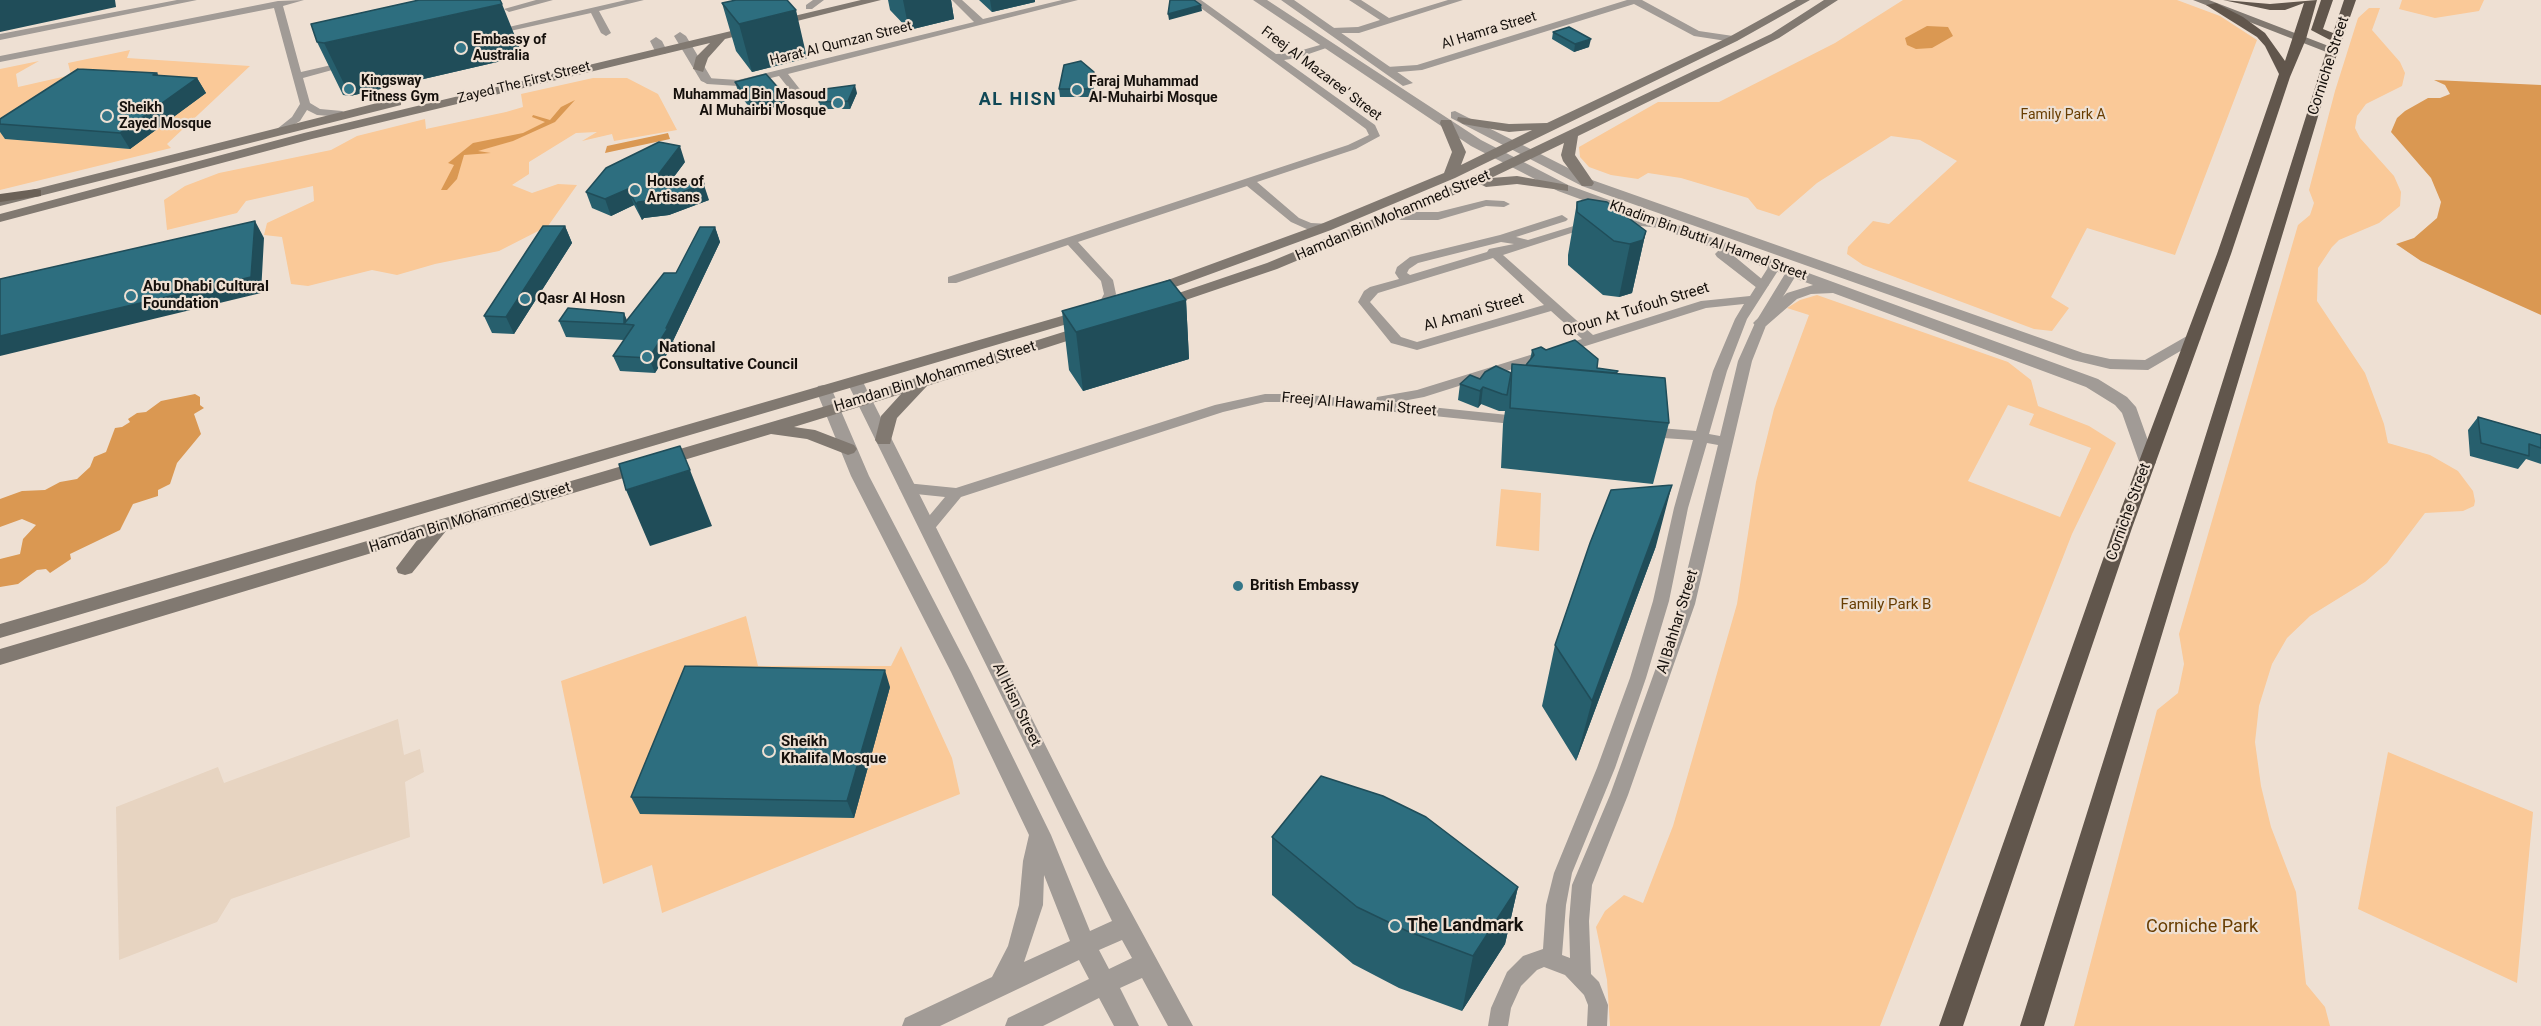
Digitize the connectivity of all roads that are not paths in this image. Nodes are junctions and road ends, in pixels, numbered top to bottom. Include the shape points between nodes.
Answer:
1 (192, 0) edge
2 (299, 0) edge
3 (503, 0) edge
4 (548, 0) edge
5 (639, 0) edge
6 (819, 0) edge
7 (837, 0) edge
8 (875, 0) edge
9 (957, 0) edge
10 (1073, 0) edge
11 (1195, 0) edge
12 (1259, 0) edge
13 (1287, 0) edge
14 (1354, 0) edge
15 (1422, 0) edge
16 (1458, 0) edge
17 (1636, 0) edge
18 (1804, 0) edge
19 (1832, 0) edge
20 (2199, 0) edge
21 (2227, 0) edge
22 (2303, 0) edge
23 (2311, 0) edge
24 (2327, 0) edge
25 (2350, 0) edge
26 (579, 2) edge
27 (278, 4) junction
28 (137, 5) edge
29 (595, 5) edge
30 (2212, 5) junction
31 (809, 7) junction
32 (1434, 7) junction
33 (514, 18) junction
34 (1388, 21) junction
35 (981, 23) junction
36 (1359, 30) junction
37 (1332, 31) junction
38 (141, 32) junction
39 (606, 33) dead end
40 (485, 34) edge
41 (2301, 35) junction
42 (726, 36) junction
43 (0, 37) edge
44 (1733, 39) junction
45 (1345, 40) junction
46 (683, 41) junction
47 (2335, 44) junction
48 (659, 46) junction
49 (0, 59) edge
50 (363, 61) edge
51 (1418, 68) junction
52 (699, 69) junction
53 (1387, 70) junction
54 (781, 72) junction
55 (2285, 74) junction
56 (298, 76) junction
57 (707, 81) joint
58 (1403, 81) junction
59 (801, 97) dead end
60 (305, 104) junction
61 (342, 114) junction
62 (1463, 120) junction
63 (1446, 123) junction
64 (1556, 124) junction
65 (282, 129) junction
66 (1572, 136) junction
67 (1512, 145) junction
68 (1494, 153) junction
69 (1530, 155) junction
70 (1513, 164) junction
71 (1450, 174) junction
72 (1248, 181) junction
73 (1563, 188) junction
74 (1458, 189) junction
75 (1585, 189) junction
76 (0, 200) edge
77 (1504, 204) dead end
78 (1399, 216) junction
79 (0, 218) edge
80 (1562, 219) dead end
81 (1660, 224) junction
82 (1588, 225) junction
83 (1326, 227) junction
84 (1695, 236) junction
85 (1501, 238) junction
86 (1071, 241) junction
87 (1527, 243) junction
88 (1493, 252) junction
89 (1775, 266) junction
90 (1792, 272) junction
91 (1406, 279) junction
92 (952, 280) dead end
93 (1841, 290) junction
94 (1754, 299) junction
95 (1553, 306) junction
96 (1102, 309) junction
97 (1148, 309) edge
98 (1115, 320) edge
99 (1761, 323) junction
100 (2193, 339) junction
101 (1591, 340) junction
102 (2079, 357) junction
103 (2073, 374) junction
104 (925, 381) junction
105 (855, 382) junction
106 (824, 390) junction
107 (1419, 394) junction
108 (864, 400) junction
109 (1361, 404) junction
110 (1414, 409) junction
111 (832, 410) junction
112 (1542, 422) edge
113 (1635, 430) edge
114 (755, 432) junction
115 (884, 440) junction
116 (1700, 441) junction
117 (1724, 447) junction
118 (848, 449) junction
119 (2147, 463) junction
120 (906, 488) junction
121 (956, 493) junction
122 (439, 527) junction
123 (927, 528) junction
124 (405, 568) dead end
125 (1661, 601) junction
126 (1683, 613) junction
127 (0, 631) edge
128 (0, 657) edge
129 (1040, 835) junction
130 (1126, 926) junction
131 (1084, 946) junction
132 (1552, 960) junction
133 (1145, 964) junction
134 (1581, 974) junction
135 (1103, 983) junction
136 (999, 988) junction
137 (914, 1026) edge
138 (1017, 1026) edge
139 (1127, 1026) edge
140 (1181, 1026) edge
141 (1498, 1026) edge
142 (1597, 1026) edge
143 (1951, 1026) edge
144 (2032, 1026) edge

1 - 28 street
2 - 27 street
3 - 33 street
4 - 33 street
5 - 29 street
6 - 31 street
7 - 31 main road, Zayed The First Street
8 - 42 main road, Zayed The First Street
9 - 35 street
10 - 35 street, Harat Al Qumzan Street
11 - 72 street, Freej Al Mazaree' Street via 1376,133 1372,139 1352,147
12 - 63 street, Khadim Bin Butti Al Hamed Street
13 - 37 street, Khadim Bin Butti Al Hamed Street
14 - 34 street
15 - 32 street
16 - 32 street
17 - 44 street via 1697,33
17 - 51 street, Al Hamra Street
18 - 44 main road, Hamdan Bin Mohammed Street
19 - 66 main road, Hamdan Bin Mohammed Street via 1775,36
20 - 30 main road
21 - 22 highway via 2278,8
21 - 41 main road
23 - 41 highway, Corniche Street
24 - 47 highway via 2317,30
25 - 47 highway, Corniche Street
26 - 29 street
26 - 33 street
27 - 38 street
27 - 56 street
28 - 38 street
28 - 43 street
29 - 33 street
29 - 39 street
30 - 41 main road
30 - 55 highway via 2261,35
31 - 46 main road, Zayed The First Street
32 - 34 street
33 - 40 street
34 - 36 street
35 - 54 street, Harat Al Qumzan Street
36 - 37 street
36 - 45 street
37 - 45 street, Khadim Bin Butti Al Hamed Street
38 - 49 street
41 - 47 main road
41 - 55 highway, Corniche Street
42 - 46 main road, Zayed The First Street
42 - 52 main road via 704,54
44 - 64 main road, Hamdan Bin Mohammed Street
45 - 53 street, Khadim Bin Butti Al Hamed Street
46 - 48 main road, Zayed The First Street
46 - 52 street
47 - 144 highway, Corniche Street
48 - 61 main road, Zayed The First Street
48 - 79 main road, Zayed The First Street
50 - 56 street
51 - 53 street, Al Hamra Street
51 - 58 street, Al Hamra Street
52 - 57 street
53 - 58 street, Khadim Bin Butti Al Hamed Street
54 - 57 street, Harat Al Qumzan Street via 738,83
54 - 59 street
55 - 100 highway, Corniche Street
56 - 60 street
58 - 62 street, Khadim Bin Butti Al Hamed Street
60 - 61 street via 317,112
60 - 65 street via 296,119
61 - 65 main road, Zayed The First Street
62 - 64 main road via 1509,128
62 - 67 street, Khadim Bin Butti Al Hamed Street
63 - 68 street, Khadim Bin Butti Al Hamed Street
63 - 71 main road via 1459,152
64 - 67 main road, Hamdan Bin Mohammed Street
65 - 76 main road, Zayed The First Street
66 - 69 main road, Hamdan Bin Mohammed Street
66 - 75 main road via 1568,155
67 - 68 main road, Hamdan Bin Mohammed Street
67 - 69 street, Khadim Bin Butti Al Hamed Street
68 - 70 street, Khadim Bin Butti Al Hamed Street
68 - 71 main road, Hamdan Bin Mohammed Street
69 - 70 main road, Hamdan Bin Mohammed Street
69 - 75 street, Khadim Bin Butti Al Hamed Street
70 - 73 street, Khadim Bin Butti Al Hamed Street
70 - 74 main road, Hamdan Bin Mohammed Street
71 - 83 main road, Hamdan Bin Mohammed Street
72 - 83 street via 1295,220
72 - 86 street, Freej Al Mazaree' Street
73 - 74 main road via 1517,180
73 - 75 street, Khadim Bin Butti Al Hamed Street
74 - 78 main road, Hamdan Bin Mohammed Street
75 - 81 street, Khadim Bin Butti Al Hamed Street
75 - 82 street via 1593,213
75 - 102 street, Khadim Bin Butti Al Hamed Street
77 - 78 street via 1486,203 1428,217
78 - 97 main road, Hamdan Bin Mohammed Street
80 - 85 street
81 - 82 street, Al Amani Street via 1615,221
81 - 84 street, Khadim Bin Butti Al Hamed Street
82 - 87 street, Al Amani Street
83 - 96 main road, Hamdan Bin Mohammed Street
84 - 89 street, Khadim Bin Butti Al Hamed Street
84 - 94 street via 1743,268
85 - 87 street, Al Amani Street
85 - 91 street, Al Amani Street via 1414,260 1403,267 1401,273
86 - 92 street, Freej Al Mazaree' Street
86 - 96 street via 1107,280 1110,294
87 - 88 street, Al Amani Street
88 - 91 street, Al Amani Street
88 - 95 street
89 - 90 street, Khadim Bin Butti Al Hamed Street
89 - 94 street, Al Bahhar Street
90 - 93 street, Khadim Bin Butti Al Hamed Street
90 - 99 street, Al Bahhar Street
91 - 95 street, Al Amani Street via 1374,290 1364,302 1396,340 1409,345 1425,345
93 - 99 street via 1809,290 1792,296
93 - 103 street, Khadim Bin Butti Al Hamed Street
94 - 101 street, Qroun At Tufouh Street via 1705,304
94 - 116 street, Al Bahhar Street via 1724,360
95 - 101 street
96 - 105 main road, Hamdan Bin Mohammed Street
98 - 104 main road, Hamdan Bin Mohammed Street
99 - 117 street, Al Bahhar Street via 1744,361
100 - 102 street, Khadim Bin Butti Al Hamed Street via 2148,365 2110,364
100 - 119 highway, Corniche Street
101 - 107 street, Qroun At Tufouh Street
102 - 103 street via 2091,365 2091,370
103 - 119 street, Khadim Bin Butti Al Hamed Street via 2107,392 2130,411
104 - 108 main road, Hamdan Bin Mohammed Street
104 - 115 main road via 890,416
105 - 106 main road, Hamdan Bin Mohammed Street
105 - 108 street, Al Hisn Street
106 - 111 street
106 - 127 main road, Hamdan Bin Mohammed Street
107 - 109 street, Qroun At Tufouh Street
107 - 110 street via 1412,400
108 - 111 main road, Hamdan Bin Mohammed Street
108 - 115 street, Al Hisn Street
109 - 110 street, Freej Al Hawamil Street
109 - 121 street, Freej Al Hawamil Street via 1281,397 1234,403
110 - 112 street, Freej Al Hawamil Street
111 - 114 main road, Hamdan Bin Mohammed Street
111 - 118 street
113 - 116 street
114 - 118 main road via 798,432
114 - 122 main road, Hamdan Bin Mohammed Street
115 - 120 street, Al Hisn Street
116 - 117 street
116 - 125 street, Al Bahhar Street
117 - 126 street, Al Bahhar Street
118 - 129 street
119 - 143 highway, Corniche Street
120 - 121 street, Freej Al Hawamil Street
120 - 123 street, Al Hisn Street
121 - 123 street
122 - 124 main road
122 - 128 main road, Hamdan Bin Mohammed Street
123 - 130 street, Al Hisn Street
125 - 126 street via 1670,610
125 - 132 street, Al Bahhar Street via 1606,768 1563,873
126 - 134 street, Al Bahhar Street via 1619,795 1582,885
129 - 131 street
129 - 136 street via 1027,922
130 - 131 street
130 - 133 street, Al Hisn Street
131 - 135 street
131 - 136 street
132 - 134 street
132 - 141 street via 1544,958 1530,963 1514,979
133 - 135 street
133 - 140 street, Al Hisn Street
134 - 142 street via 1598,1005
135 - 138 street
135 - 139 street
136 - 137 street

